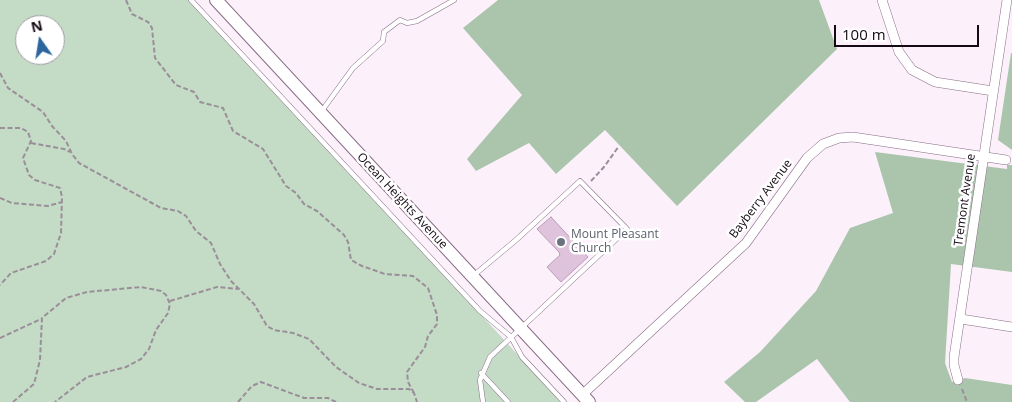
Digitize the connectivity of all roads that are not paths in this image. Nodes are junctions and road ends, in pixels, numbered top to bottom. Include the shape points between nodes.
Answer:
1 (191, 0) edge
2 (216, 0) edge
3 (454, 0) edge
4 (882, 0) edge
5 (1007, 0) edge
6 (993, 91) junction
7 (320, 113) junction
8 (984, 156) junction
9 (1006, 160) dead end
10 (472, 276) junction
11 (961, 320) junction
12 (1012, 327) edge
13 (515, 332) junction
14 (481, 373) junction
15 (958, 380) road end
16 (586, 398) edge
17 (483, 402) edge
18 (508, 402) edge
19 (564, 402) edge

1 - 13 lane via 480,311
2 - 7 main road, Ocean Heights Avenue
3 - 7 lane via 417,21 407,23 400,20 384,32 383,41 353,68
4 - 6 street via 899,52 912,70 935,82
5 - 6 street, Tremont Avenue
6 - 8 street, Tremont Avenue
7 - 10 main road, Ocean Heights Avenue
8 - 9 street, Bayberry Avenue
8 - 11 street, Tremont Avenue
8 - 16 street, Bayberry Avenue via 853,137 823,144 807,158 746,243
10 - 13 main road, Ocean Heights Avenue
10 - 13 lane via 580,181 627,229
11 - 12 street
11 - 15 street, Tremont Avenue via 954,362
13 - 14 lane via 490,357
13 - 16 main road, Ocean Heights Avenue
13 - 19 lane via 522,357
14 - 17 lane
14 - 18 lane

